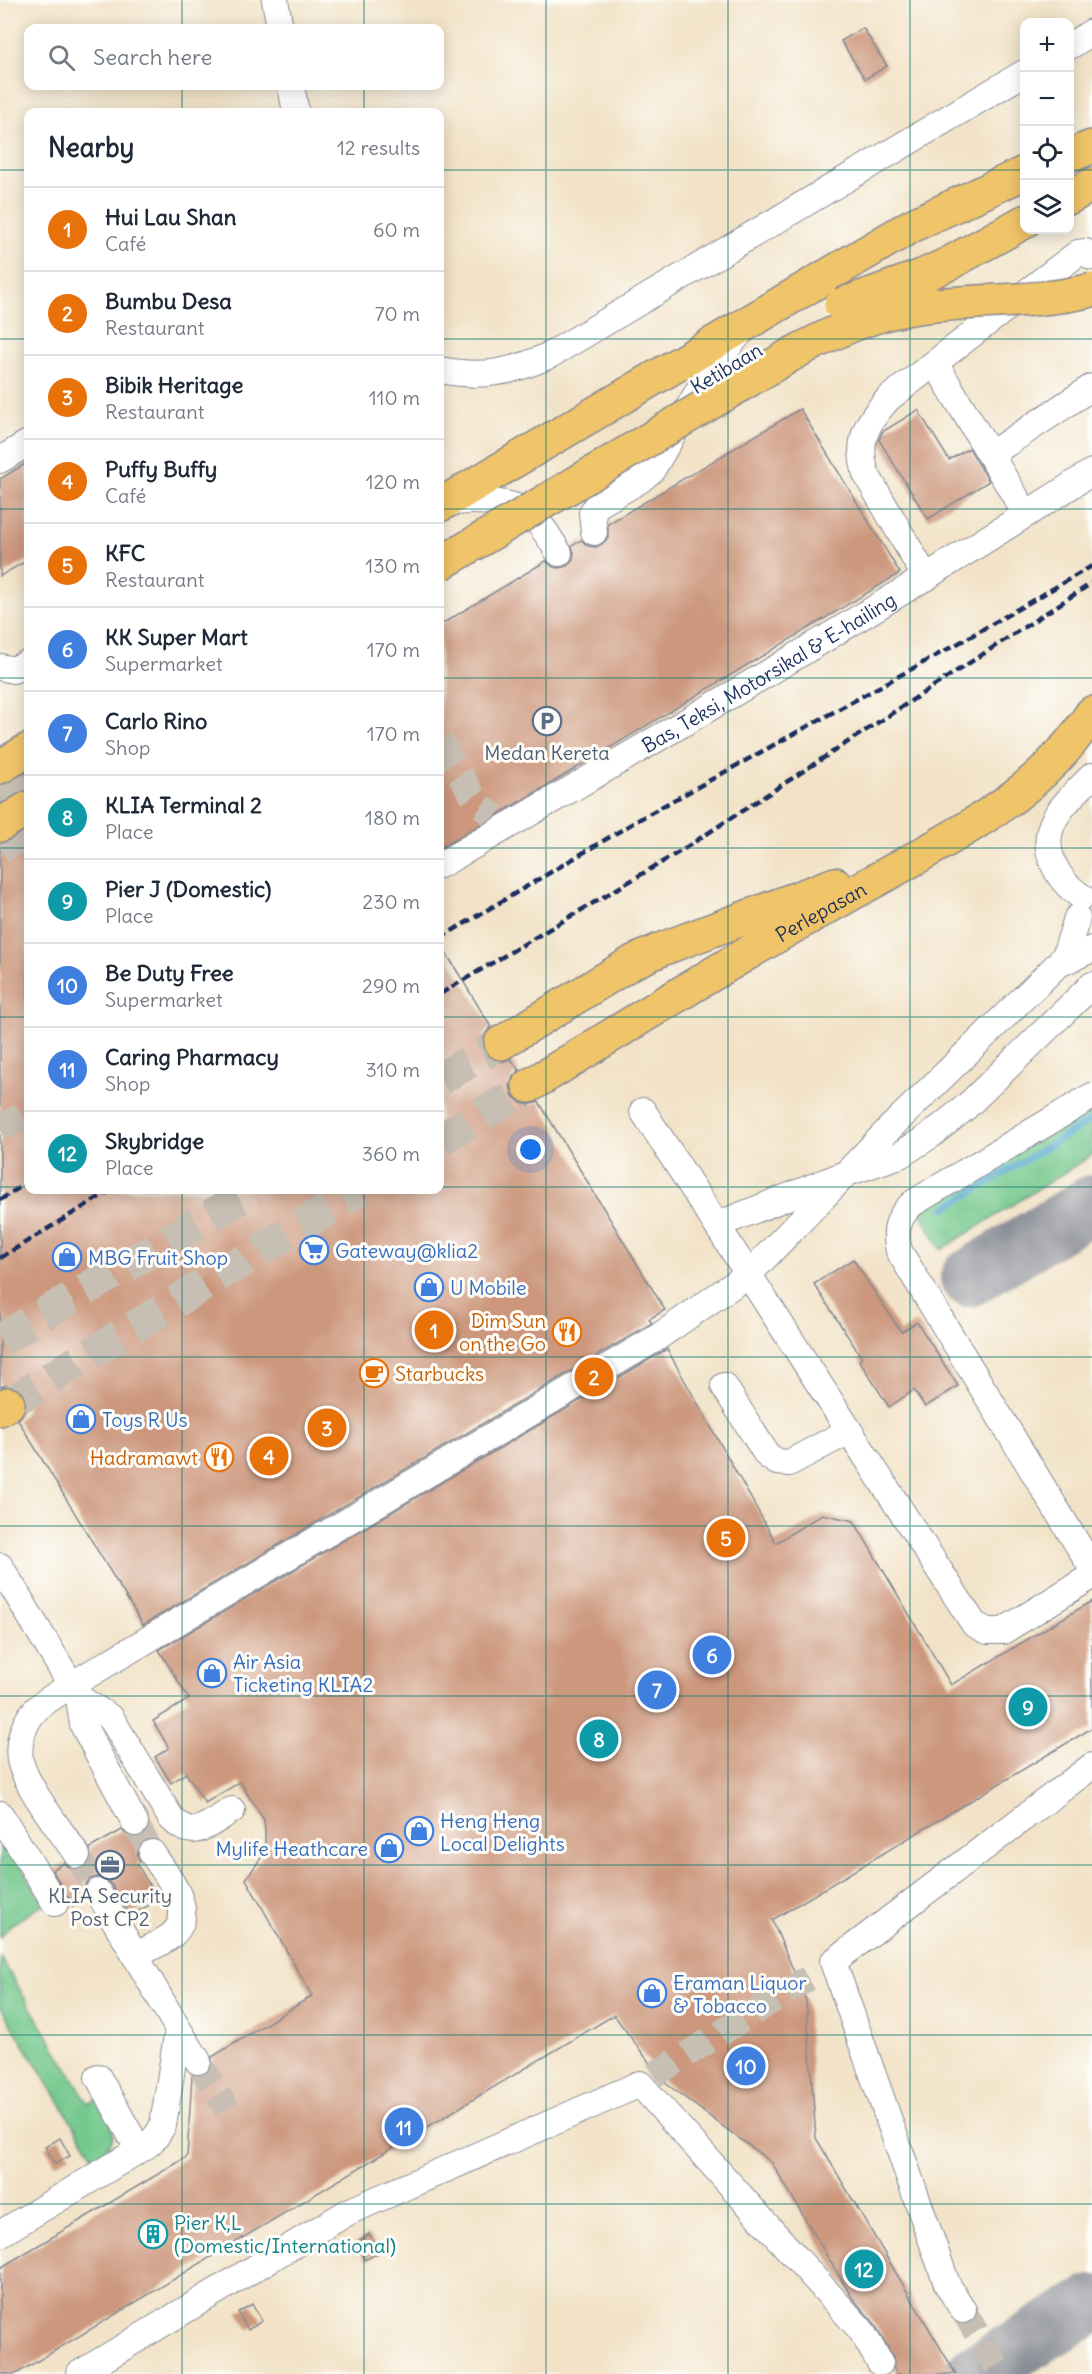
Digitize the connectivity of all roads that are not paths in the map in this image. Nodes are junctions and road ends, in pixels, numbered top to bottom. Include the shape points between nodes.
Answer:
1 (275, 0) edge
2 (279, 24) edge
3 (1092, 32) edge
4 (1074, 43) edge
5 (1020, 75) edge
6 (292, 90) edge
7 (295, 108) edge
8 (1092, 147) edge
9 (1074, 154) edge
10 (1020, 175) edge
11 (1092, 185) edge
12 (1074, 195) edge
13 (1020, 224) edge
14 (1092, 257) edge
15 (1092, 290) edge
16 (748, 322) junction
17 (935, 363) junction
18 (444, 370) edge
19 (1092, 387) edge
20 (24, 446) edge
21 (586, 451) junction
22 (990, 454) junction
23 (0, 460) edge
24 (1092, 472) edge
25 (444, 504) edge
26 (444, 505) edge
27 (1026, 514) junction
28 (594, 532) dead end
29 (444, 536) edge
30 (559, 553) dead end
31 (444, 562) edge
32 (444, 575) edge
33 (926, 578) junction
34 (24, 665) edge
35 (0, 667) edge
36 (1092, 713) edge
37 (24, 752) edge
38 (0, 767) edge
39 (1092, 776) edge
40 (24, 810) edge
41 (0, 825) edge
42 (946, 841) junction
43 (444, 862) edge
44 (1083, 901) edge
45 (1092, 942) edge
46 (1092, 949) edge
47 (1057, 965) junction
48 (1092, 985) edge
49 (501, 1043) tunnel mouth
50 (529, 1086) tunnel mouth
51 (1092, 1096) edge
52 (643, 1111) dead end
53 (850, 1172) junction
54 (717, 1225) junction
55 (749, 1274) junction
56 (724, 1386) dead end
57 (849, 1431) junction
58 (0, 1566) edge
59 (1092, 1568) edge
60 (1092, 1576) edge
61 (75, 1692) junction
62 (1092, 1766) edge
63 (232, 1810) dead end
64 (0, 1814) edge
65 (135, 1823) tunnel mouth
66 (152, 1852) tunnel mouth
67 (77, 1855) tunnel mouth
68 (98, 1892) tunnel mouth
69 (55, 1903) dead end
70 (135, 1956) junction
71 (178, 2029) junction
72 (198, 2061) tunnel mouth
73 (98, 2076) dead end
74 (139, 2150) junction
75 (0, 2234) edge
76 (963, 2310) tunnel mouth
77 (880, 2363) dead end
78 (79, 2374) edge

1 - 2 street
3 - 4 street
5 - 18 street via 550,355 506,372 481,375
6 - 7 street
8 - 9 main road
10 - 16 main road via 913,225
11 - 12 main road
13 - 21 main road, Ketibaan, bridge via 922,276 854,299 812,319
14 - 17 street via 1086,252 1078,253
15 - 31 main road, bridge via 1063,297 918,307 863,320 794,353
16 - 25 main road
16 - 28 street via 712,366 651,470 596,506 592,513
17 - 22 street
17 - 33 street via 873,415 862,444 866,474
19 - 22 street
20 - 23 street
21 - 29 main road, Ketibaan
21 - 32 main road, bridge
22 - 27 street
24 - 27 street, Bas, Teksi, Motorsikal & E-hailing
26 - 30 street via 459,501 521,508 531,514
27 - 33 street, Bas, Teksi, Motorsikal & E-hailing
33 - 43 street, Bas, Teksi, Motorsikal & E-hailing via 744,688 504,820
34 - 35 street via 13,670
36 - 42 main road, Perlepasan via 1077,737 1034,783
37 - 38 main road
39 - 44 street via 1056,815 1048,837 1058,876
40 - 41 main road
42 - 49 main road via 633,962
42 - 50 main road, Perlepasan via 799,923
44 - 45 street via 1079,928
44 - 47 street via 1065,956
46 - 47 street
47 - 53 street
48 - 53 street via 932,1135 900,1155
51 - 59 street via 913,1203 900,1218 896,1230 898,1251
52 - 54 street
53 - 54 street
53 - 55 street
54 - 55 street
55 - 57 street
55 - 61 street via 655,1339
56 - 57 street via 767,1455 777,1462 789,1463
57 - 60 street via 974,1624 987,1631 1003,1631
58 - 61 street
61 - 63 street via 111,1718 180,1828 196,1831
61 - 65 street via 83,1725
61 - 67 street via 39,1707 20,1739 21,1761 30,1783
62 - 76 street via 826,1967 947,2284
64 - 69 street
66 - 70 street via 183,1910 180,1925 171,1935
68 - 70 street
70 - 71 street
71 - 72 street
71 - 74 street via 163,2125 158,2135
73 - 74 street
74 - 75 street
77 - 78 street via 861,2330 647,2080 348,2212

